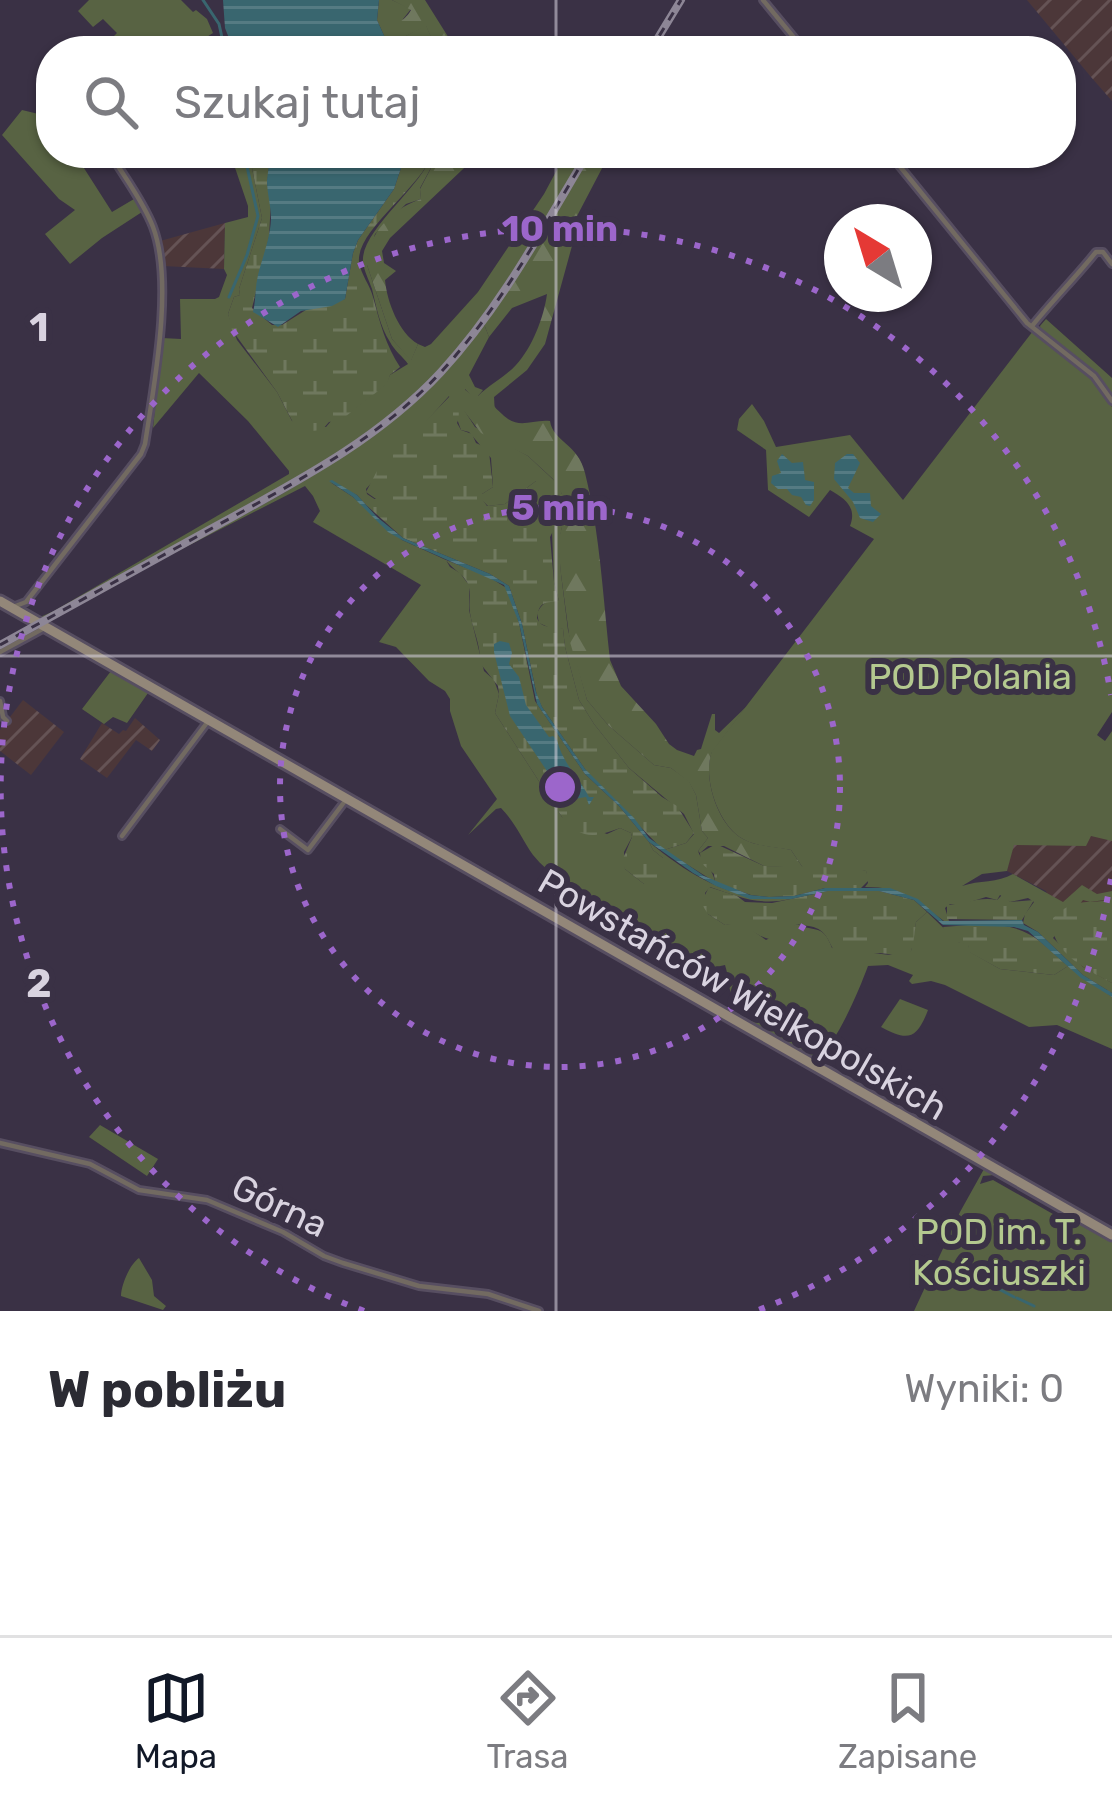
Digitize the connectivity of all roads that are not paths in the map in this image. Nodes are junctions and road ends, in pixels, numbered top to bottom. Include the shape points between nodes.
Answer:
1 (763, 0) edge
2 (793, 36) edge
3 (119, 168) edge
4 (901, 168) edge
5 (1112, 264) edge
6 (1031, 327) junction
7 (1112, 400) edge
8 (0, 601) edge
9 (26, 602) junction
10 (11, 607) junction
11 (29, 617) junction
12 (45, 626) junction
13 (0, 652) edge
14 (0, 701) edge
15 (209, 720) junction
16 (7, 721) dead end
17 (347, 799) junction
18 (280, 829) dead end
19 (122, 836) dead end
20 (0, 1143) edge
21 (1112, 1235) edge
22 (539, 1311) edge

1 - 2 street
3 - 9 street via 153,227 160,266 146,441
4 - 6 street
5 - 6 street via 1096,252
6 - 7 street
8 - 10 street, Powstańców Wielkopolskich
9 - 10 street
9 - 11 street
10 - 11 street, Powstańców Wielkopolskich
11 - 12 street, Powstańców Wielkopolskich
12 - 13 street
12 - 15 street, Powstańców Wielkopolskich
14 - 16 street
15 - 17 street, Powstańców Wielkopolskich
15 - 19 street
17 - 18 street via 308,850
17 - 21 street, Powstańców Wielkopolskich
20 - 22 street, Górna via 90,1164 139,1190 207,1200 343,1263

